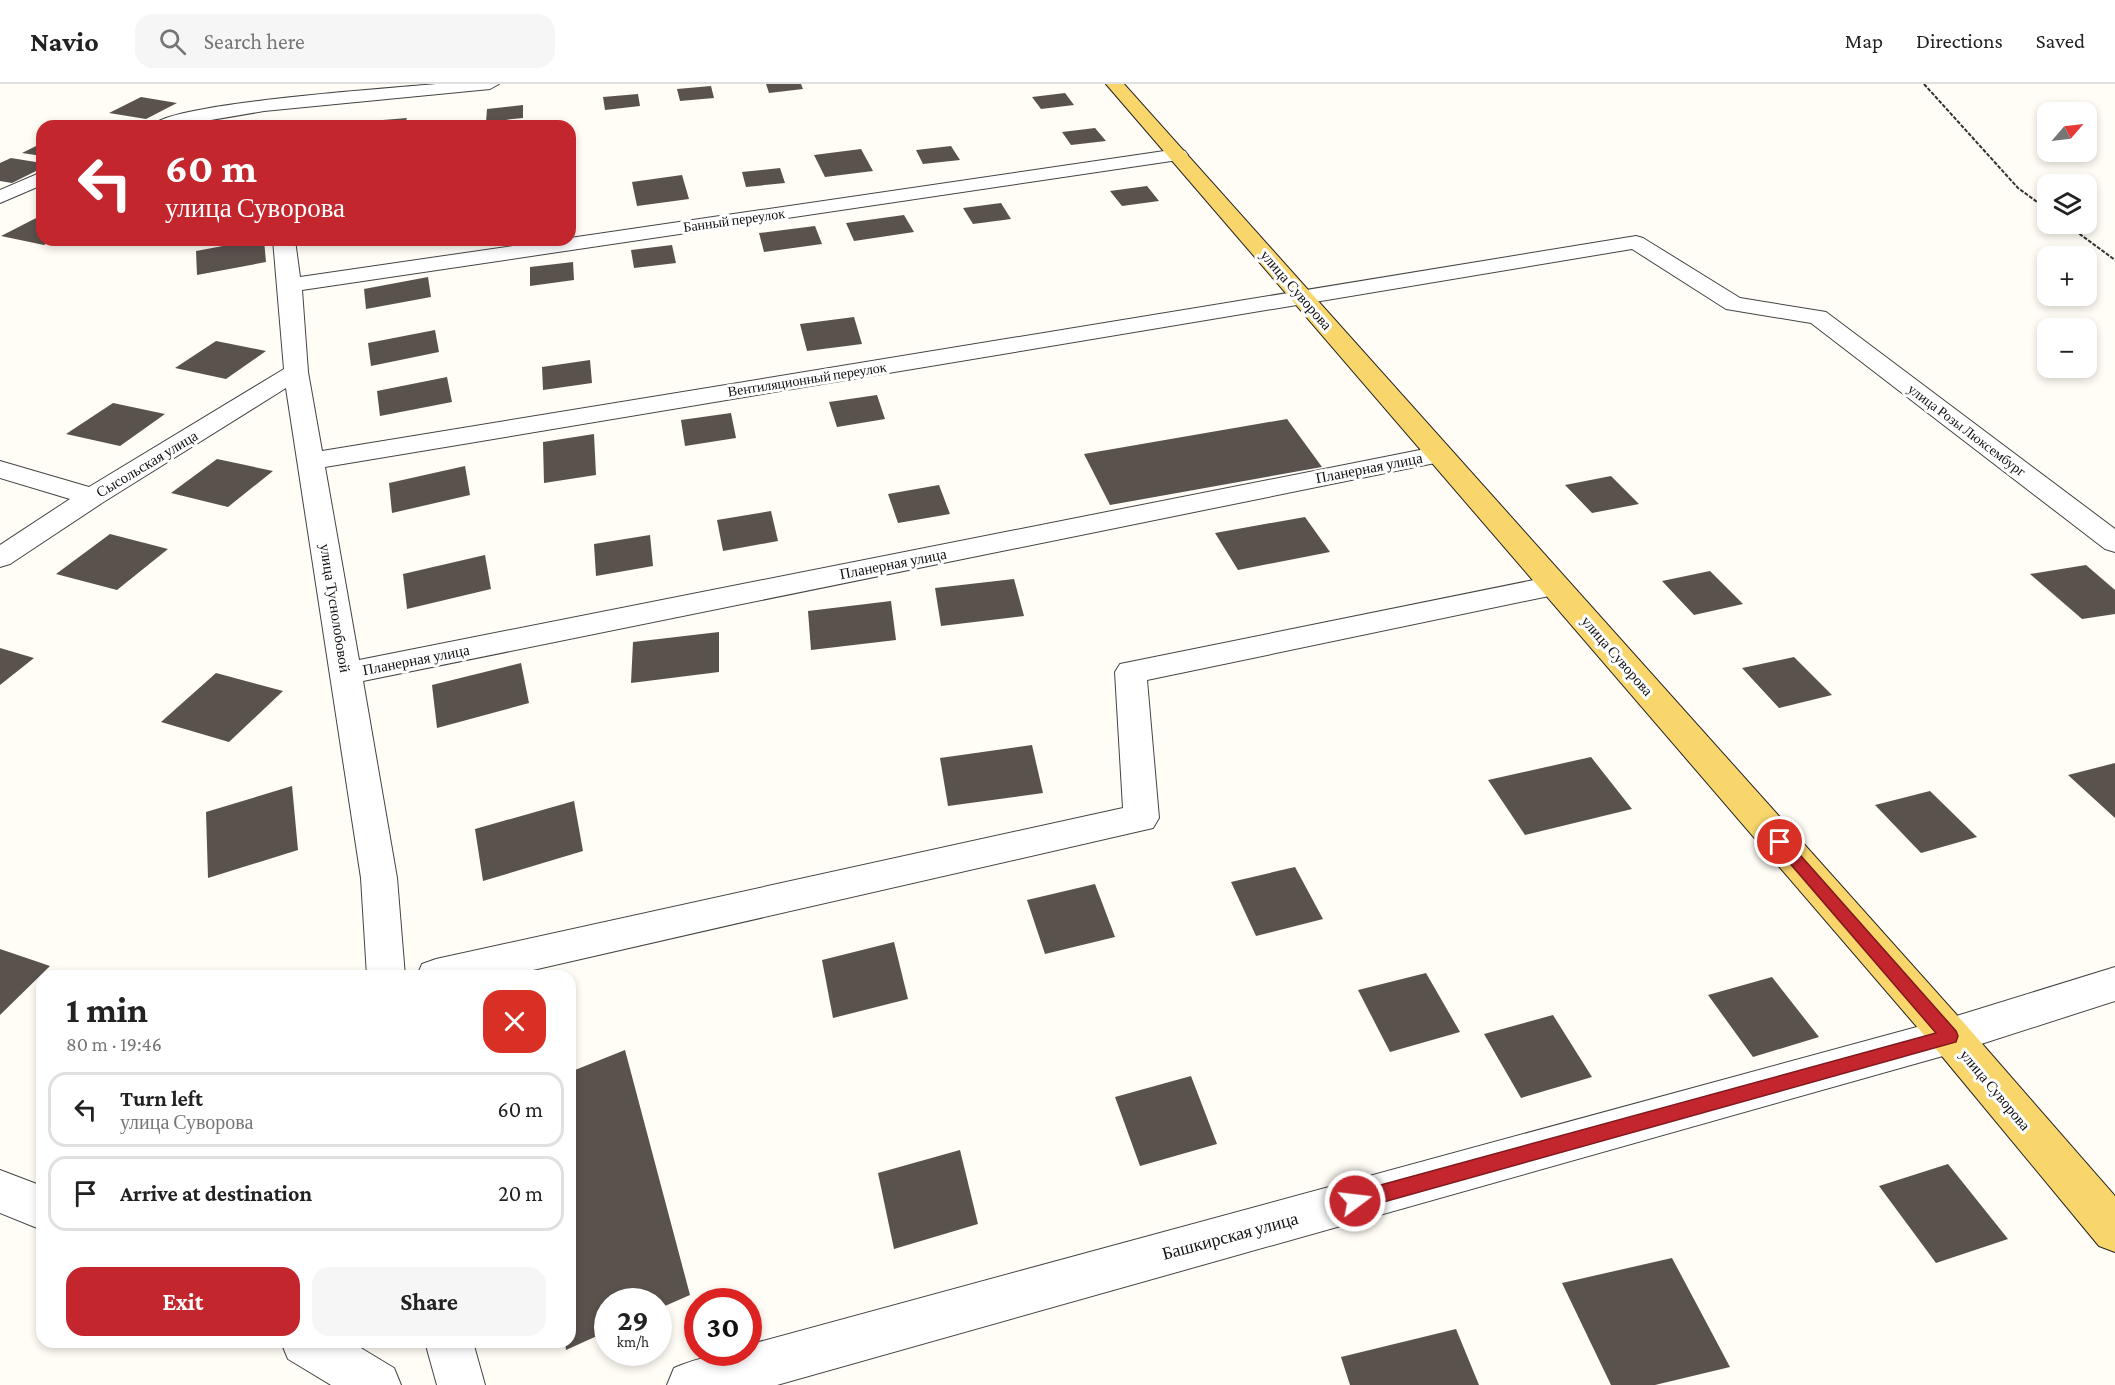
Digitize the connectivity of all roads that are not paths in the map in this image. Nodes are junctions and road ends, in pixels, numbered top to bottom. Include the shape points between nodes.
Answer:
1 (258, 84) edge
2 (490, 84) edge
3 (1115, 84) edge
4 (264, 106) junction
5 (174, 120) edge
6 (266, 120) edge
7 (1178, 155) junction
8 (36, 181) edge
9 (0, 197) edge
10 (576, 243) edge
11 (285, 246) edge
12 (556, 246) edge
13 (290, 285) junction
14 (1303, 298) junction
15 (1818, 317) joint
16 (296, 372) junction
17 (1440, 454) junction
18 (310, 461) junction
19 (0, 470) edge
20 (92, 497) junction
21 (2115, 543) edge
22 (0, 558) edge
23 (1539, 589) dead end
24 (345, 674) junction
25 (386, 970) edge
26 (463, 970) edge
27 (2115, 984) edge
28 (1950, 1036) junction
29 (0, 1191) edge
30 (36, 1206) edge
31 (2115, 1230) edge
32 (315, 1348) edge
33 (451, 1348) edge
34 (377, 1385) edge
35 (461, 1385) edge
36 (691, 1385) edge

1 - 4 street
2 - 4 street
3 - 7 main road, улица Суворова
4 - 5 street
4 - 6 street
7 - 10 street, Банный переулок
7 - 14 main road, улица Суворова
8 - 9 street
11 - 13 street, улица Туснолобовой
12 - 13 street, Банный переулок
13 - 16 street, улица Туснолобовой
14 - 15 street, Вентиляционный переулок via 1636,242 1734,304
14 - 17 main road, улица Суворова
14 - 18 street, Вентиляционный переулок
15 - 21 street, улица Розы Люксембург
16 - 18 street, улица Туснолобовой
16 - 20 street, Сысольская улица
17 - 24 street, Планерная улица
17 - 28 main road, улица Суворова
18 - 24 street, улица Туснолобовой
19 - 20 street
20 - 22 street, Сысольская улица
23 - 26 street via 1131,672 1141,818
24 - 25 street, улица Туснолобовой via 380,878
27 - 28 street, Башкирская улица
28 - 31 main road, улица Суворова
28 - 36 street, Башкирская улица
29 - 30 street
32 - 34 street
33 - 35 street

